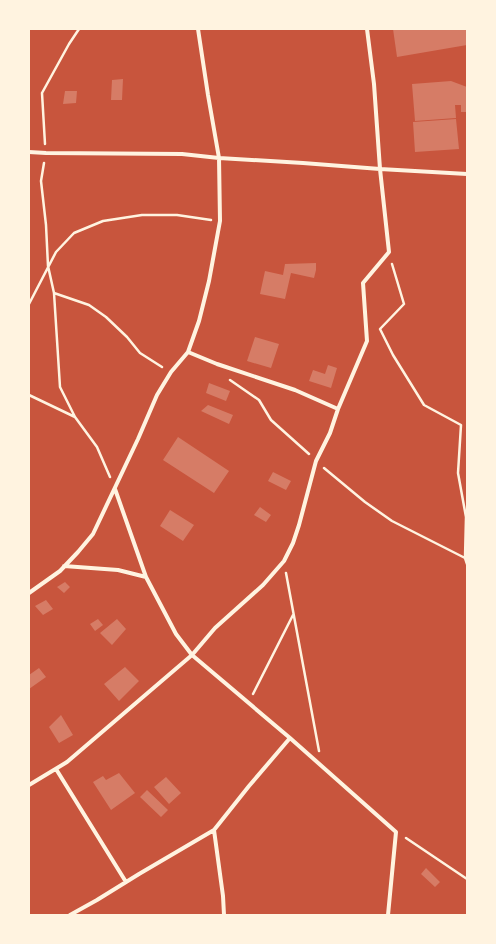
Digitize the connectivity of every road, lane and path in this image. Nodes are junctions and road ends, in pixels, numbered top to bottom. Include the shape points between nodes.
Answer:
1 (79, 29) edge
2 (198, 29) edge
3 (367, 29) edge
4 (29, 152) edge
5 (46, 153) junction
6 (219, 158) junction
7 (380, 169) junction
8 (467, 174) edge
9 (220, 221) junction
10 (389, 252) junction
11 (48, 266) junction
12 (54, 293) junction
13 (29, 304) edge
14 (188, 352) junction
15 (171, 372) junction
16 (226, 378) dead end
17 (29, 395) edge
18 (338, 409) junction
19 (75, 417) junction
20 (316, 461) junction
21 (115, 489) junction
22 (465, 558) junction
23 (284, 562) junction
24 (467, 564) edge
25 (64, 566) junction
26 (146, 577) junction
27 (29, 593) edge
28 (294, 615) junction
29 (192, 656) junction
30 (249, 703) junction
31 (290, 738) junction
32 (322, 767) junction
33 (56, 769) junction
34 (29, 785) edge
35 (214, 830) junction
36 (396, 832) junction
37 (467, 879) edge
38 (126, 882) junction
39 (70, 915) edge
40 (224, 915) edge
41 (388, 915) edge

1 - 5 path via 42,93
2 - 6 street
3 - 7 street
4 - 5 street
5 - 6 street via 182,154
5 - 11 path via 41,181
6 - 7 street
6 - 9 street
7 - 8 street
7 - 10 street
9 - 11 path via 178,215 142,215 103,221 74,233 56,252
9 - 14 street via 199,322
10 - 18 street via 362,283 367,341
10 - 22 path via 404,304 380,329 424,405 462,425 458,472 466,517
11 - 12 path
11 - 13 path
12 - 15 path via 89,305 106,317 140,353
12 - 19 path via 60,386
14 - 15 street
14 - 18 street via 295,390
15 - 21 street via 157,395
16 - 20 path via 259,400 271,420
17 - 19 path
18 - 20 street
19 - 21 path via 97,447
20 - 22 path via 392,521
20 - 23 street via 299,525
21 - 25 street via 93,534
21 - 26 street
22 - 24 path
23 - 28 path
23 - 29 street via 214,628
25 - 26 street via 118,570
25 - 27 street
26 - 29 street via 176,634
28 - 30 path
28 - 32 path
29 - 30 street
29 - 33 street
30 - 31 street
31 - 32 street
31 - 35 street
32 - 36 street
33 - 34 street
33 - 38 street
35 - 38 street
35 - 40 street
36 - 37 path
36 - 41 street
38 - 39 street

